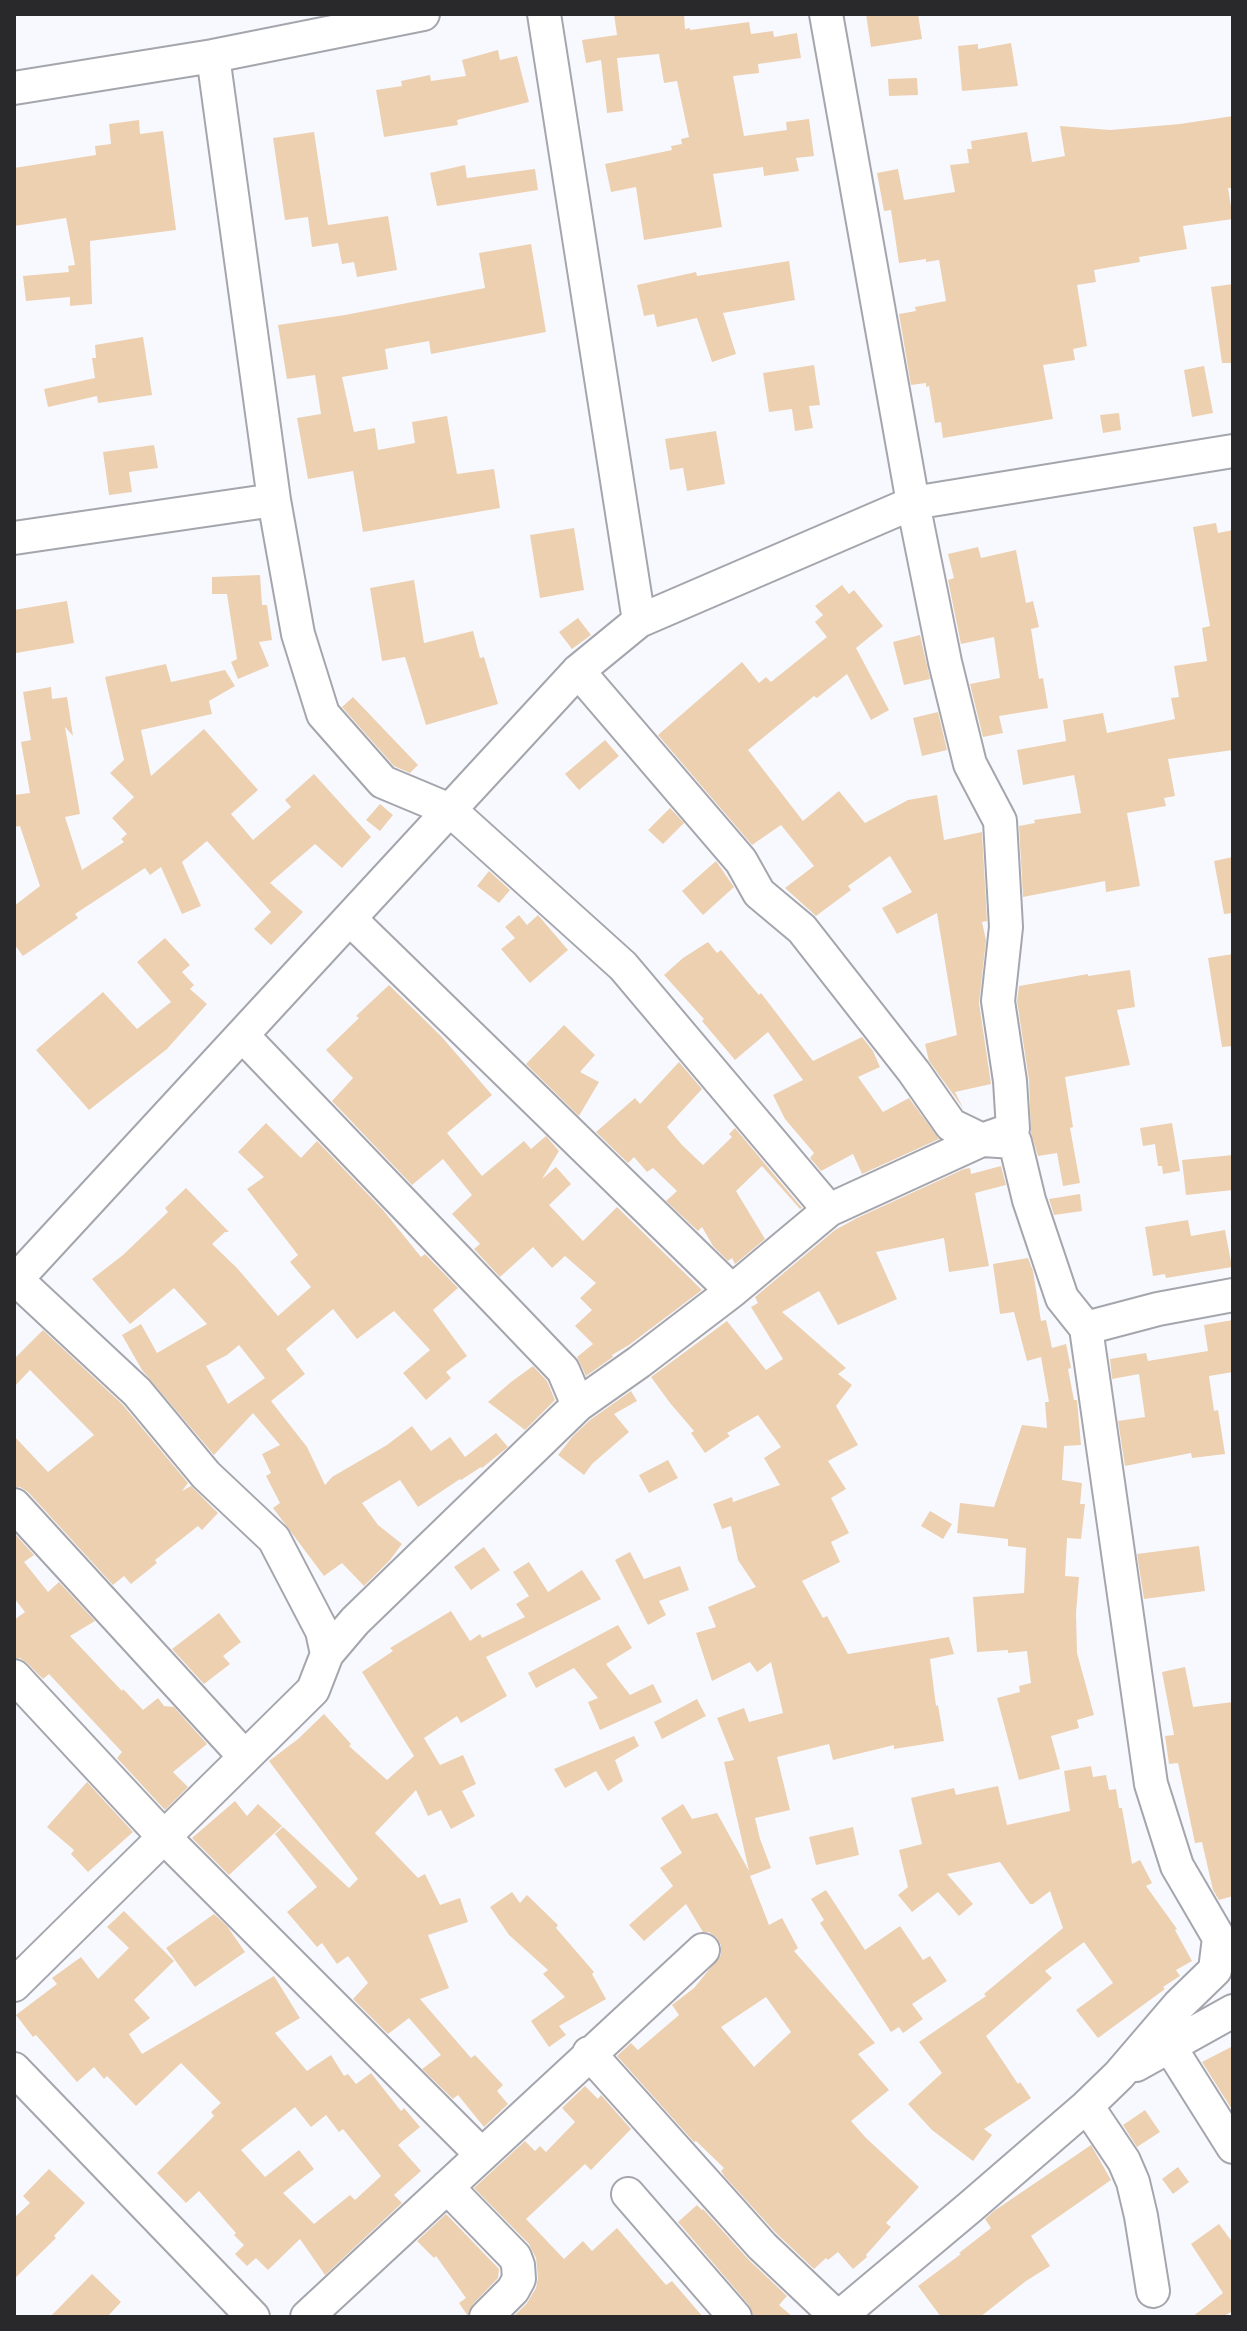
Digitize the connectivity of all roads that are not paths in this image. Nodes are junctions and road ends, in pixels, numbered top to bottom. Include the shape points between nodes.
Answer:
1 (423, 14) edge
2 (544, 14) edge
3 (826, 14) edge
4 (213, 56) junction
5 (14, 88) edge
6 (1233, 451) edge
7 (274, 500) junction
8 (913, 503) junction
9 (14, 538) edge
10 (639, 621) junction
11 (578, 671) junction
12 (450, 810) junction
13 (350, 919) junction
14 (242, 1035) junction
15 (982, 1140) junction
16 (829, 1210) junction
17 (15, 1281) edge
18 (732, 1291) junction
19 (1233, 1295) edge
20 (1086, 1328) junction
21 (578, 1405) junction
22 (14, 1505) edge
23 (327, 1654) junction
24 (14, 1676) edge
25 (245, 1757) junction
26 (163, 1836) junction
27 (703, 1950) dead end
28 (14, 1985) edge
29 (1233, 2011) edge
30 (1170, 2047) junction
31 (589, 2053) junction
32 (14, 2069) edge
33 (1119, 2075) junction
34 (1087, 2106) junction
35 (1233, 2147) edge
36 (482, 2155) junction
37 (447, 2187) junction
38 (628, 2194) dead end
39 (1153, 2291) dead end
40 (253, 2317) edge
41 (307, 2317) edge
42 (486, 2317) edge
43 (735, 2317) edge
44 (838, 2317) edge

1 - 4 street
2 - 10 street
3 - 8 street
4 - 5 street
4 - 7 street
6 - 8 street
7 - 9 street
7 - 12 street via 298,634 323,714 383,782
8 - 10 street
8 - 15 street via 970,764 1000,821 1006,927 998,1001 1013,1129
10 - 11 street
11 - 12 street
11 - 15 street via 741,861 759,893 802,929 951,1125
12 - 13 street
12 - 16 street via 623,966
13 - 14 street
13 - 18 street
14 - 17 street
14 - 21 street via 563,1370
15 - 16 street
15 - 20 street via 1015,1142 1062,1298
16 - 18 street
17 - 23 street via 137,1392 206,1475 274,1539 322,1631
18 - 21 street
19 - 20 street
20 - 33 street via 1151,1784 1177,1866 1219,1938 1215,1970
21 - 23 street
22 - 25 street
23 - 25 street via 313,1690
24 - 26 street
25 - 26 street
26 - 28 street
26 - 36 street
27 - 31 street
29 - 30 street
30 - 33 street
30 - 35 street
31 - 36 street
31 - 44 street via 762,2246
32 - 40 street
33 - 34 street
34 - 39 street via 1133,2182
34 - 44 street
36 - 37 street
37 - 41 street
37 - 42 street via 518,2265 513,2290
38 - 43 street

